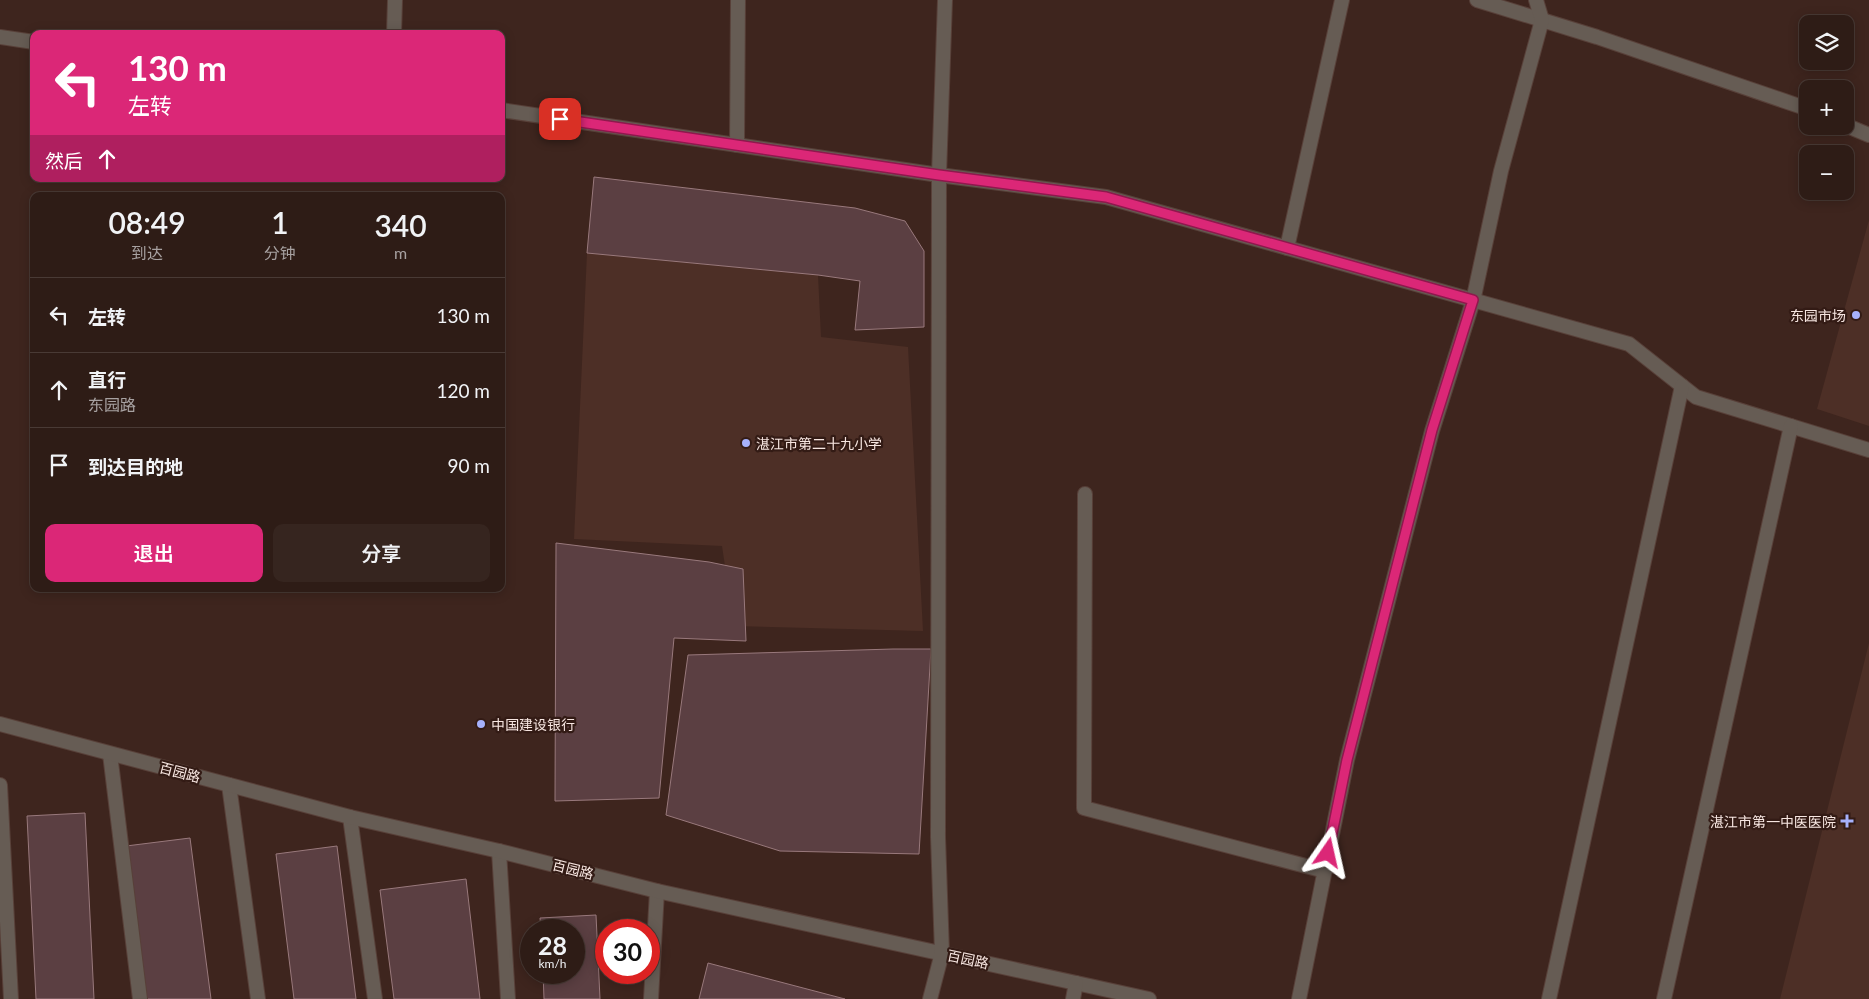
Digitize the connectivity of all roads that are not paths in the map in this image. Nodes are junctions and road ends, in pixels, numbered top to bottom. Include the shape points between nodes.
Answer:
1 (395, 0) edge
2 (738, 0) edge
3 (945, 0) edge
4 (1342, 0) edge
5 (1477, 0) edge
6 (1536, 0) edge
7 (1542, 20) junction
8 (394, 30) edge
9 (0, 37) edge
10 (30, 41) edge
11 (1799, 106) edge
12 (505, 111) edge
13 (1854, 129) edge
14 (1869, 135) edge
15 (737, 145) junction
16 (939, 175) junction
17 (1287, 248) junction
18 (1473, 300) junction
19 (1682, 386) junction
20 (1791, 426) junction
21 (1869, 450) edge
22 (1085, 494) dead end
23 (0, 724) edge
24 (110, 754) junction
25 (0, 785) edge
26 (229, 785) junction
27 (350, 817) junction
28 (499, 851) junction
29 (1325, 871) junction
30 (657, 891) junction
31 (942, 953) junction
32 (1076, 983) junction
33 (11, 999) edge
34 (140, 999) edge
35 (258, 999) edge
36 (374, 999) edge
37 (508, 999) edge
38 (651, 999) edge
39 (930, 999) edge
40 (1073, 999) edge
41 (1149, 999) edge
42 (1299, 999) edge
43 (1549, 999) edge
44 (1664, 999) edge

1 - 8 street
2 - 15 street
3 - 16 street
4 - 17 street
5 - 7 street
6 - 7 street
7 - 11 street
7 - 18 street via 1501,171
9 - 10 street
12 - 15 street
13 - 14 street
15 - 16 street
16 - 17 street via 1106,197
16 - 31 street via 938,837
17 - 18 street
18 - 19 street via 1629,344
18 - 29 street via 1432,430 1347,760
19 - 20 street via 1696,397
19 - 43 street
20 - 21 street
20 - 44 street
22 - 29 street via 1084,808
23 - 24 street, 百园路
24 - 26 street, 百园路
24 - 34 street
25 - 33 street
26 - 27 street, 百园路
26 - 35 street
27 - 28 street, 百园路
27 - 36 street
28 - 30 street, 百园路
28 - 37 street
29 - 42 street
30 - 31 street, 百园路
30 - 38 street
31 - 32 street, 百园路
31 - 39 street
32 - 40 street
32 - 41 street, 百园路

